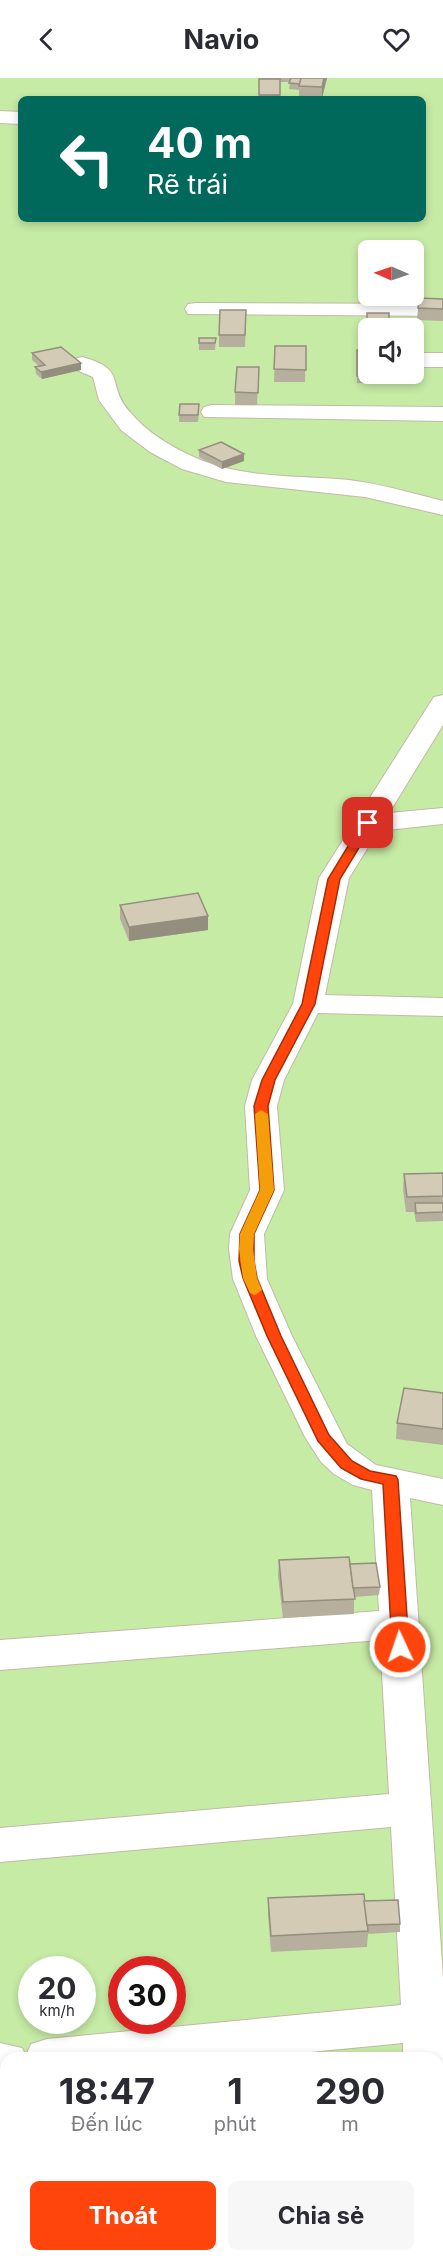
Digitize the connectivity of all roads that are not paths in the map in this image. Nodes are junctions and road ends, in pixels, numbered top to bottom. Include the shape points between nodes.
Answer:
1 (0, 117) edge
2 (18, 118) edge
3 (196, 309) dead end
4 (443, 310) edge
5 (424, 360) edge
6 (443, 360) edge
7 (82, 364) edge
8 (212, 412) dead end
9 (443, 414) edge
10 (443, 508) edge
11 (443, 703) edge
12 (434, 731) edge
13 (443, 816) edge
14 (368, 823) junction
15 (308, 1004) junction
16 (443, 1007) edge
17 (390, 1480) junction
18 (443, 1492) edge
19 (399, 1624) junction
20 (0, 1656) edge
21 (411, 1809) junction
22 (0, 1845) edge
23 (425, 2040) edge
24 (173, 2052) edge

1 - 2 street
3 - 4 street
5 - 6 street
7 - 10 street via 93,366 105,376 113,406 128,422 161,450 193,465 219,473 357,489
8 - 9 street
11 - 12 street
12 - 14 street
13 - 14 street
14 - 15 street via 334,879
15 - 16 street
15 - 17 street via 268,1080 261,1106 267,1190 247,1234 246,1261 274,1336 323,1437 347,1464 366,1476
17 - 18 street
17 - 19 street
19 - 20 street
19 - 21 street
21 - 22 street
21 - 23 street
23 - 24 street

